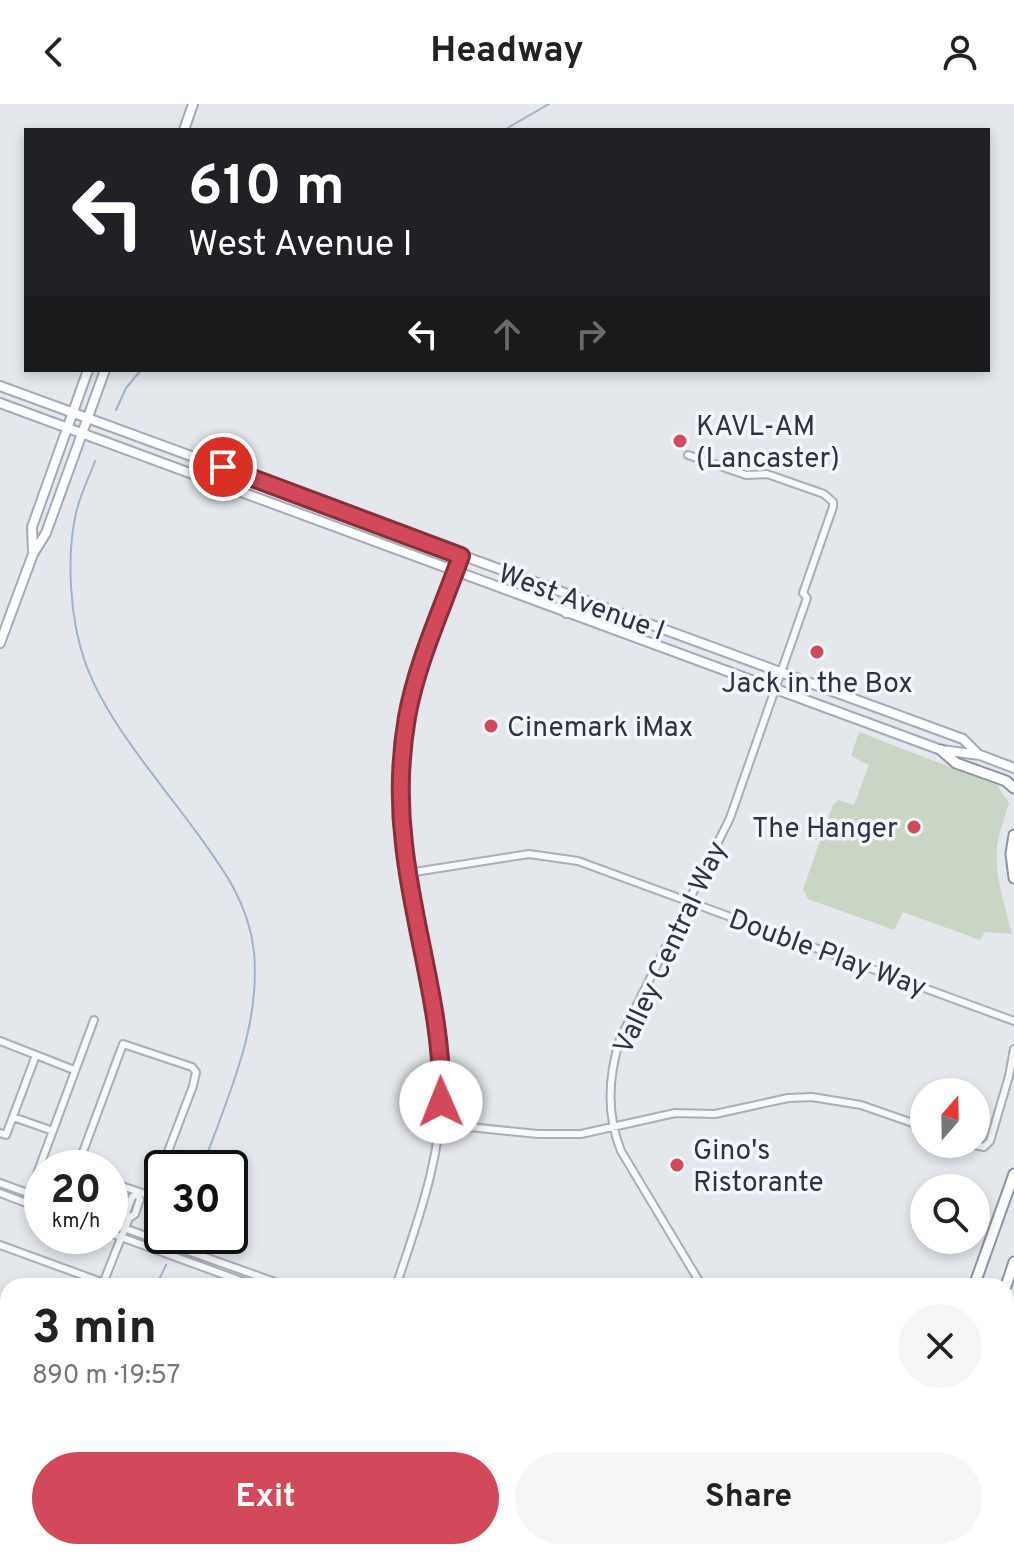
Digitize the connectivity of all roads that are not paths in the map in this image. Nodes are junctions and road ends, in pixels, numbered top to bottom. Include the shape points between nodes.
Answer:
1 (193, 104) edge
2 (185, 128) edge
3 (87, 372) edge
4 (104, 372) edge
5 (0, 386) edge
6 (0, 403) edge
7 (73, 412) junction
8 (88, 418) junction
9 (67, 428) junction
10 (82, 434) junction
11 (688, 455) dead end
12 (33, 554) junction
13 (461, 556) junction
14 (456, 572) junction
15 (566, 613) junction
16 (624, 616) junction
17 (0, 643) edge
18 (780, 674) junction
19 (775, 689) junction
20 (941, 750) junction
21 (980, 755) junction
22 (1014, 768) edge
23 (1014, 788) edge
24 (1014, 835) edge
25 (408, 873) junction
26 (1014, 878) edge
27 (689, 902) junction
28 (94, 1020) dead end
29 (1014, 1021) edge
30 (0, 1041) edge
31 (1014, 1049) edge
32 (36, 1055) junction
33 (74, 1070) junction
34 (13, 1117) junction
35 (910, 1122) edge
36 (440, 1124) junction
37 (612, 1129) junction
38 (53, 1131) junction
39 (0, 1133) edge
40 (990, 1141) edge
41 (46, 1150) edge
42 (84, 1150) edge
43 (1014, 1174) edge
44 (0, 1183) edge
45 (128, 1189) edge
46 (24, 1192) edge
47 (0, 1193) edge
48 (137, 1193) junction
49 (24, 1202) edge
50 (128, 1220) edge
51 (128, 1229) edge
52 (128, 1240) edge
53 (0, 1245) edge
54 (115, 1254) edge
55 (87, 1278) edge
56 (105, 1278) edge
57 (233, 1278) edge
58 (256, 1278) edge
59 (399, 1278) edge
60 (697, 1278) edge
61 (977, 1278) edge

1 - 2 main road
3 - 7 main road
4 - 8 main road
5 - 7 main road, West Avenue I
6 - 9 main road, West Avenue I
7 - 8 main road, West Avenue I
7 - 9 main road
8 - 10 main road
8 - 13 main road, West Avenue I
9 - 10 main road, West Avenue I
9 - 12 main road via 32,527
10 - 12 main road via 46,533
10 - 14 main road, West Avenue I
11 - 18 street, Valley Central Way via 746,475 767,474 833,502
12 - 17 main road
13 - 14 street
13 - 16 main road, West Avenue I
14 - 15 main road, West Avenue I
14 - 25 street via 407,716 401,792
15 - 16 main road via 571,607 612,619
15 - 19 main road, West Avenue I
16 - 18 main road, West Avenue I
18 - 19 street, Valley Central Way
18 - 21 main road, West Avenue I via 963,739
19 - 20 main road, West Avenue I
19 - 27 street, Valley Central Way via 730,818
20 - 21 main road, West Avenue I
20 - 23 highway via 956,763
21 - 22 main road, West Avenue I
24 - 26 highway
25 - 27 street, Double Play Way via 529,854 555,856
25 - 36 street via 438,1034
27 - 29 street, Double Play Way
27 - 37 street, Valley Central Way via 620,1039 611,1074
28 - 33 street
30 - 32 street
31 - 40 street
32 - 33 street
32 - 34 street
33 - 38 street
34 - 38 street
34 - 39 street via 6,1135
35 - 37 street via 861,1105 812,1097 715,1114 675,1113
36 - 37 street via 538,1134
36 - 59 street via 426,1199
37 - 60 street, Valley Central Way via 641,1188
38 - 41 street
42 - 48 street via 123,1044 192,1067 193,1086 151,1196
43 - 61 highway
44 - 46 street
45 - 48 street
47 - 49 street
48 - 50 street via 140,1199
51 - 58 street
52 - 57 street
53 - 55 street
54 - 56 street

